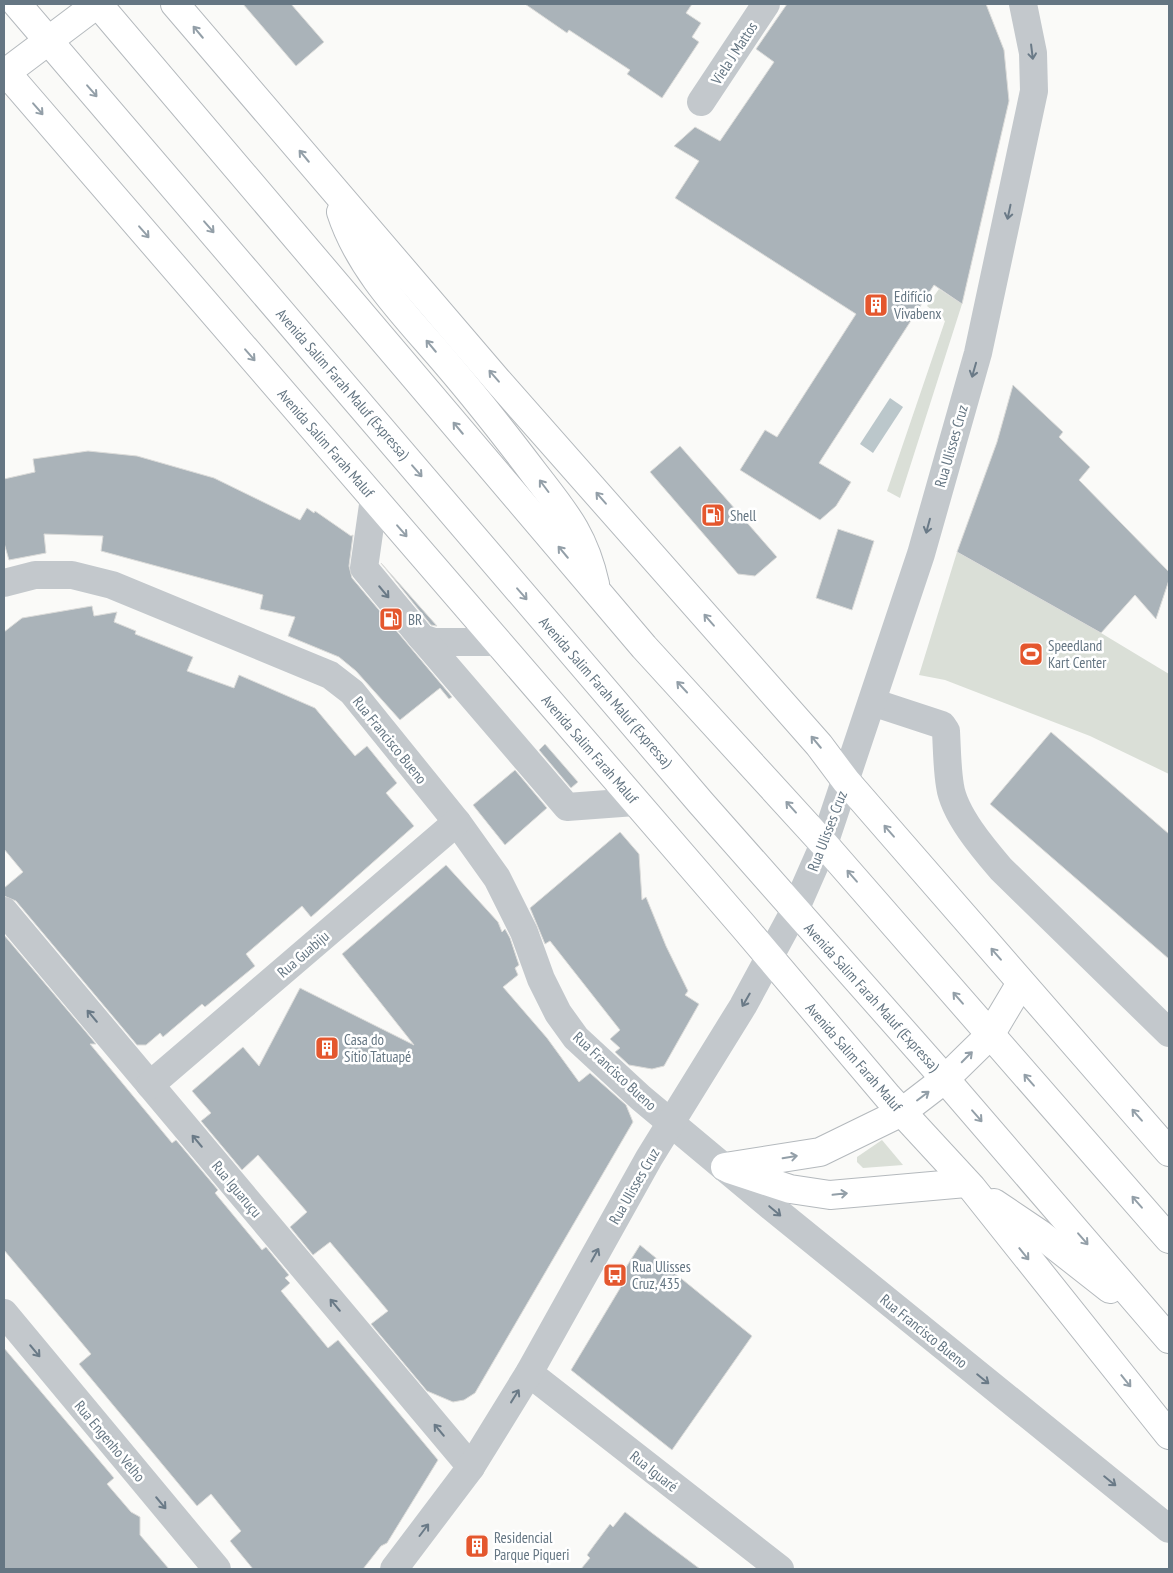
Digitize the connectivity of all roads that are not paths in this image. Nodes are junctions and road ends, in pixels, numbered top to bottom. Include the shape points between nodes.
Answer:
1 (17, 4) edge
2 (97, 4) edge
3 (175, 4) edge
4 (766, 4) edge
5 (1023, 4) edge
6 (49, 40) junction
7 (4, 72) edge
8 (702, 102) dead end
9 (335, 193) junction
10 (374, 498) junction
11 (4, 583) edge
12 (596, 591) junction
13 (422, 638) junction
14 (498, 642) junction
15 (872, 702) junction
16 (846, 781) junction
17 (635, 802) junction
18 (456, 822) junction
19 (824, 844) junction
20 (795, 910) junction
21 (4, 911) edge
22 (770, 958) junction
23 (1021, 983) junction
24 (1169, 1033) edge
25 (990, 1035) junction
26 (702, 1072) junction
27 (945, 1079) junction
28 (150, 1085) junction
29 (902, 1112) junction
30 (671, 1122) junction
31 (703, 1151) junction
32 (1169, 1152) edge
33 (649, 1158) junction
34 (725, 1167) junction
35 (969, 1186) junction
36 (1169, 1238) edge
37 (4, 1313) edge
38 (1164, 1333) edge
39 (529, 1373) junction
40 (1169, 1435) edge
41 (471, 1467) junction
42 (1169, 1529) edge
43 (217, 1569) edge
44 (394, 1569) edge
45 (780, 1569) edge

1 - 6 main road
2 - 6 main road
12 -> 2 main road
9 -> 3 main road
4 - 8 street, Viela J Mattos
5 -> 15 street, Rua Ulisses Cruz via 1033,53 1034,91 1016,180 978,353 921,554
6 - 7 main road
6 -> 20 main road, Avenida Salim Farah Maluf (Expressa)
7 -> 10 main road, Avenida Salim Farah Maluf
12 -> 9 main road via 584,545 570,520 487,412 391,298 347,230
16 -> 9 main road via 819,745
10 -> 13 street via 364,568
10 -> 14 main road, Avenida Salim Farah Maluf
11 - 18 street, Rua Francisco Bueno via 35,575 72,575 112,585 330,676 352,692
19 -> 12 main road
13 - 14 street via 434,642
13 - 17 street via 567,807
14 - 17 main road, Avenida Salim Farah Maluf
15 - 16 street, Rua Ulisses Cruz
15 - 24 street via 942,725 946,731 950,788 955,803 981,846
16 - 19 street, Rua Ulisses Cruz
23 -> 16 main road
17 - 22 main road, Avenida Salim Farah Maluf
18 - 28 street, Rua Guabiju
18 - 30 street, Rua Francisco Bueno via 497,878 558,1013 576,1038
19 - 20 street, Rua Ulisses Cruz
25 -> 19 main road
20 - 22 street, Rua Ulisses Cruz
20 - 27 main road, Avenida Salim Farah Maluf (Expressa)
28 -> 21 street, Rua Iguaruçu
22 -> 26 street, Rua Ulisses Cruz
22 - 29 main road, Avenida Salim Farah Maluf
23 - 25 main road
32 -> 23 main road
27 -> 25 main road
36 -> 25 main road
26 - 30 street, Rua Ulisses Cruz
26 - 31 street via 702,1090 695,1121
29 -> 27 main road
27 -> 38 main road, Avenida Salim Farah Maluf (Expressa)
41 -> 28 street, Rua Iguaruçu
34 -> 29 main road via 820,1152
29 - 35 main road, Avenida Salim Farah Maluf
30 - 31 street, Rua Francisco Bueno
30 - 33 street, Rua Ulisses Cruz
31 - 33 street via 685,1147
31 - 34 street, Rua Francisco Bueno
39 -> 33 street, Rua Ulisses Cruz
34 -> 35 main road via 790,1189 830,1195
34 -> 42 street, Rua Francisco Bueno
35 - 38 main road via 1040,1234
35 -> 40 main road, Avenida Salim Farah Maluf
37 -> 43 street, Rua Engenho Velho
41 -> 39 street, Rua Ulisses Cruz
39 - 45 street, Rua Iguaré
44 -> 41 street, Rua Ulisses Cruz

